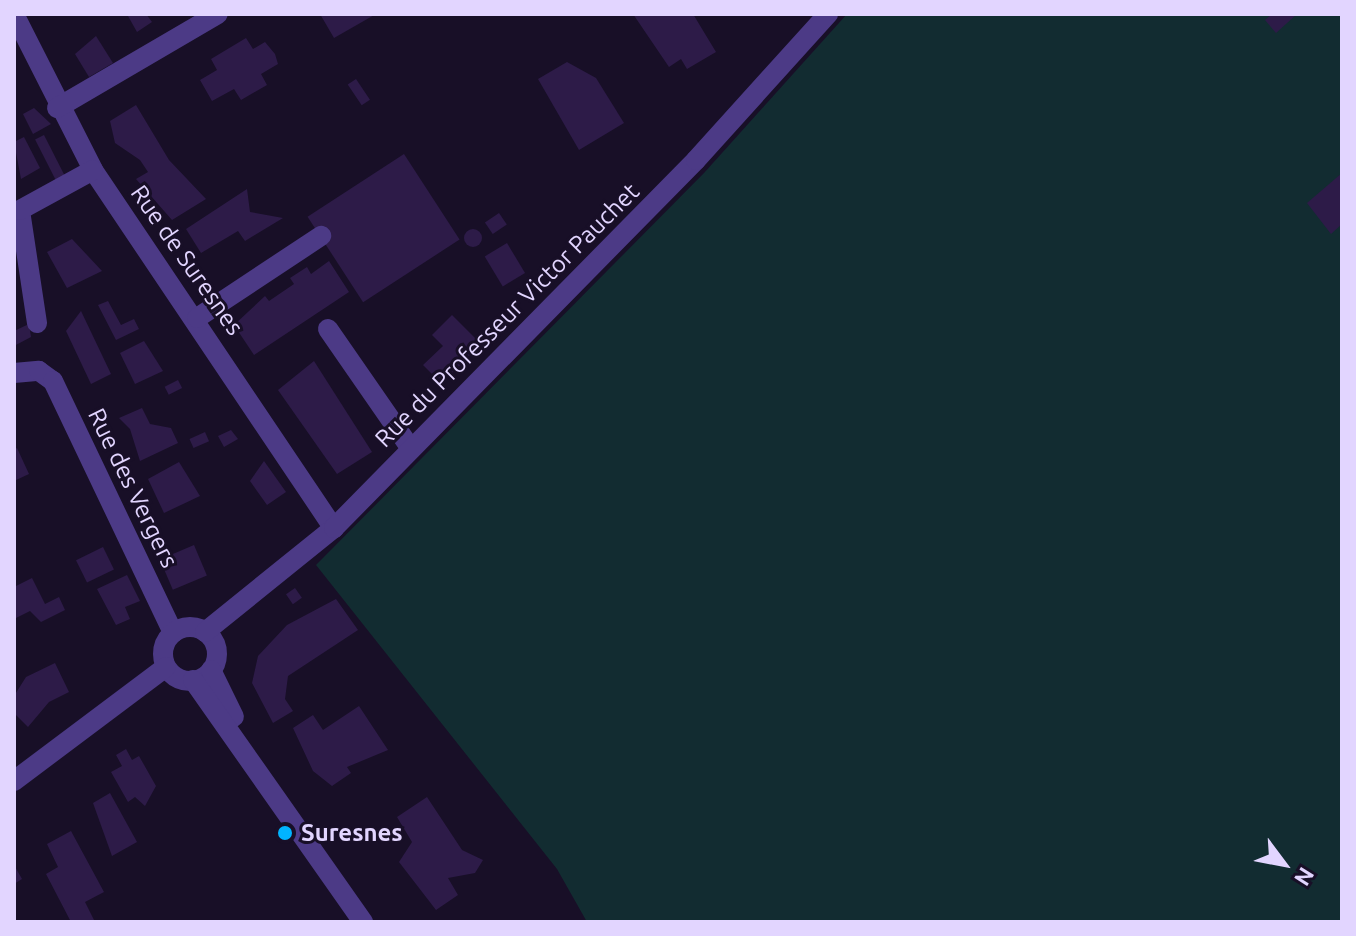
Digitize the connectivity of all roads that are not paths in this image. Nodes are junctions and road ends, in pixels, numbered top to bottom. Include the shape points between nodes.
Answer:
1 (14, 14) edge
2 (218, 14) edge
3 (828, 14) edge
4 (57, 108) junction
5 (93, 170) junction
6 (321, 236) dead end
7 (197, 318) junction
8 (37, 323) dead end
9 (328, 329) dead end
10 (14, 373) edge
11 (411, 449) junction
12 (334, 528) junction
13 (205, 632) junction
14 (173, 633) junction
15 (166, 667) junction
16 (202, 675) junction
17 (14, 781) edge
18 (363, 922) edge

1 - 4 street, Rue de Suresnes
2 - 4 street
3 - 11 street, Rue du Professeur Victor Pauchet via 696,160
4 - 5 street, Rue de Suresnes
5 - 7 street, Rue de Suresnes
5 - 8 street via 20,210
6 - 7 street
7 - 12 street, Rue de Suresnes
9 - 11 street
10 - 14 street, Rue des Vergers via 39,371 53,381
11 - 12 street, Rue du Professeur Victor Pauchet
12 - 13 street, Rue du Professeur Victor Pauchet
13 - 14 street
13 - 16 street via 215,647
14 - 15 street via 163,649
15 - 16 street
15 - 17 street
16 - 18 street

